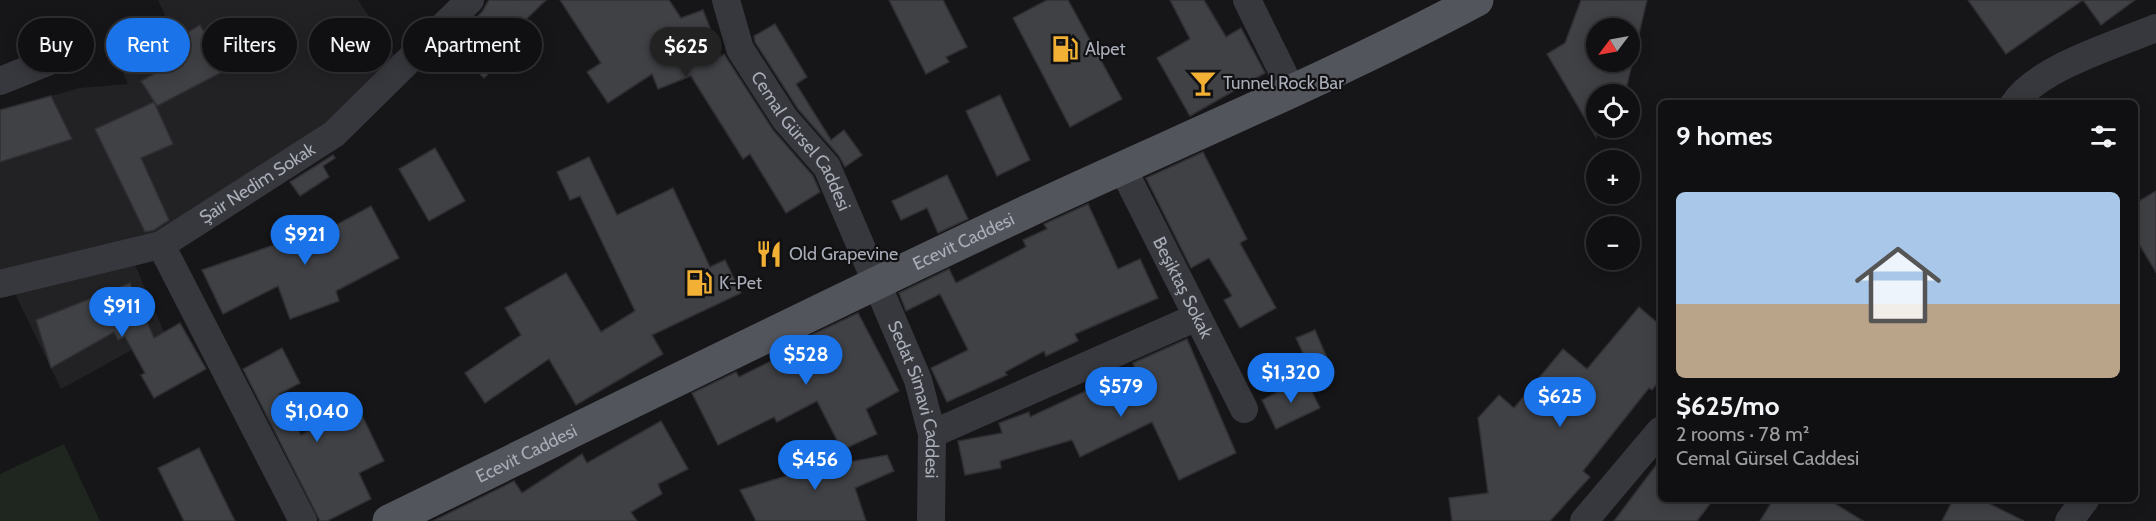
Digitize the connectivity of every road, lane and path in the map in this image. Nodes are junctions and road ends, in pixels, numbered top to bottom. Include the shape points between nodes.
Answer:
1 (470, 0) edge
2 (726, 0) edge
3 (1247, 0) edge
4 (1478, 0) edge
5 (2156, 28) edge
6 (22, 72) edge
7 (0, 81) edge
8 (1293, 93) junction
9 (2018, 100) edge
10 (1122, 167) junction
11 (161, 244) junction
12 (878, 282) junction
13 (0, 284) edge
14 (1197, 316) junction
15 (1244, 409) dead end
16 (1658, 432) edge
17 (932, 434) junction
18 (2083, 502) edge
19 (303, 521) edge
20 (389, 521) edge
21 (931, 521) edge
22 (1584, 521) edge
23 (2069, 521) edge

1 - 11 street, Şair Nedim Sokak via 334,134
2 - 12 street, Cemal Gürsel Caddesi via 740,49 785,119 827,167
3 - 8 street
4 - 8 main road, Ecevit Caddesi
5 - 9 street via 2034,82
6 - 7 street
8 - 10 main road, Ecevit Caddesi
10 - 12 main road, Ecevit Caddesi
10 - 14 street, Beşiktaş Sokak
11 - 13 street, Şair Nedim Sokak
11 - 19 street
12 - 17 street, Sedat Simavi Caddesi via 918,380
12 - 20 main road, Ecevit Caddesi
14 - 15 street, Beşiktaş Sokak
14 - 17 street
16 - 22 street
17 - 21 street, Sedat Simavi Caddesi
18 - 23 street

